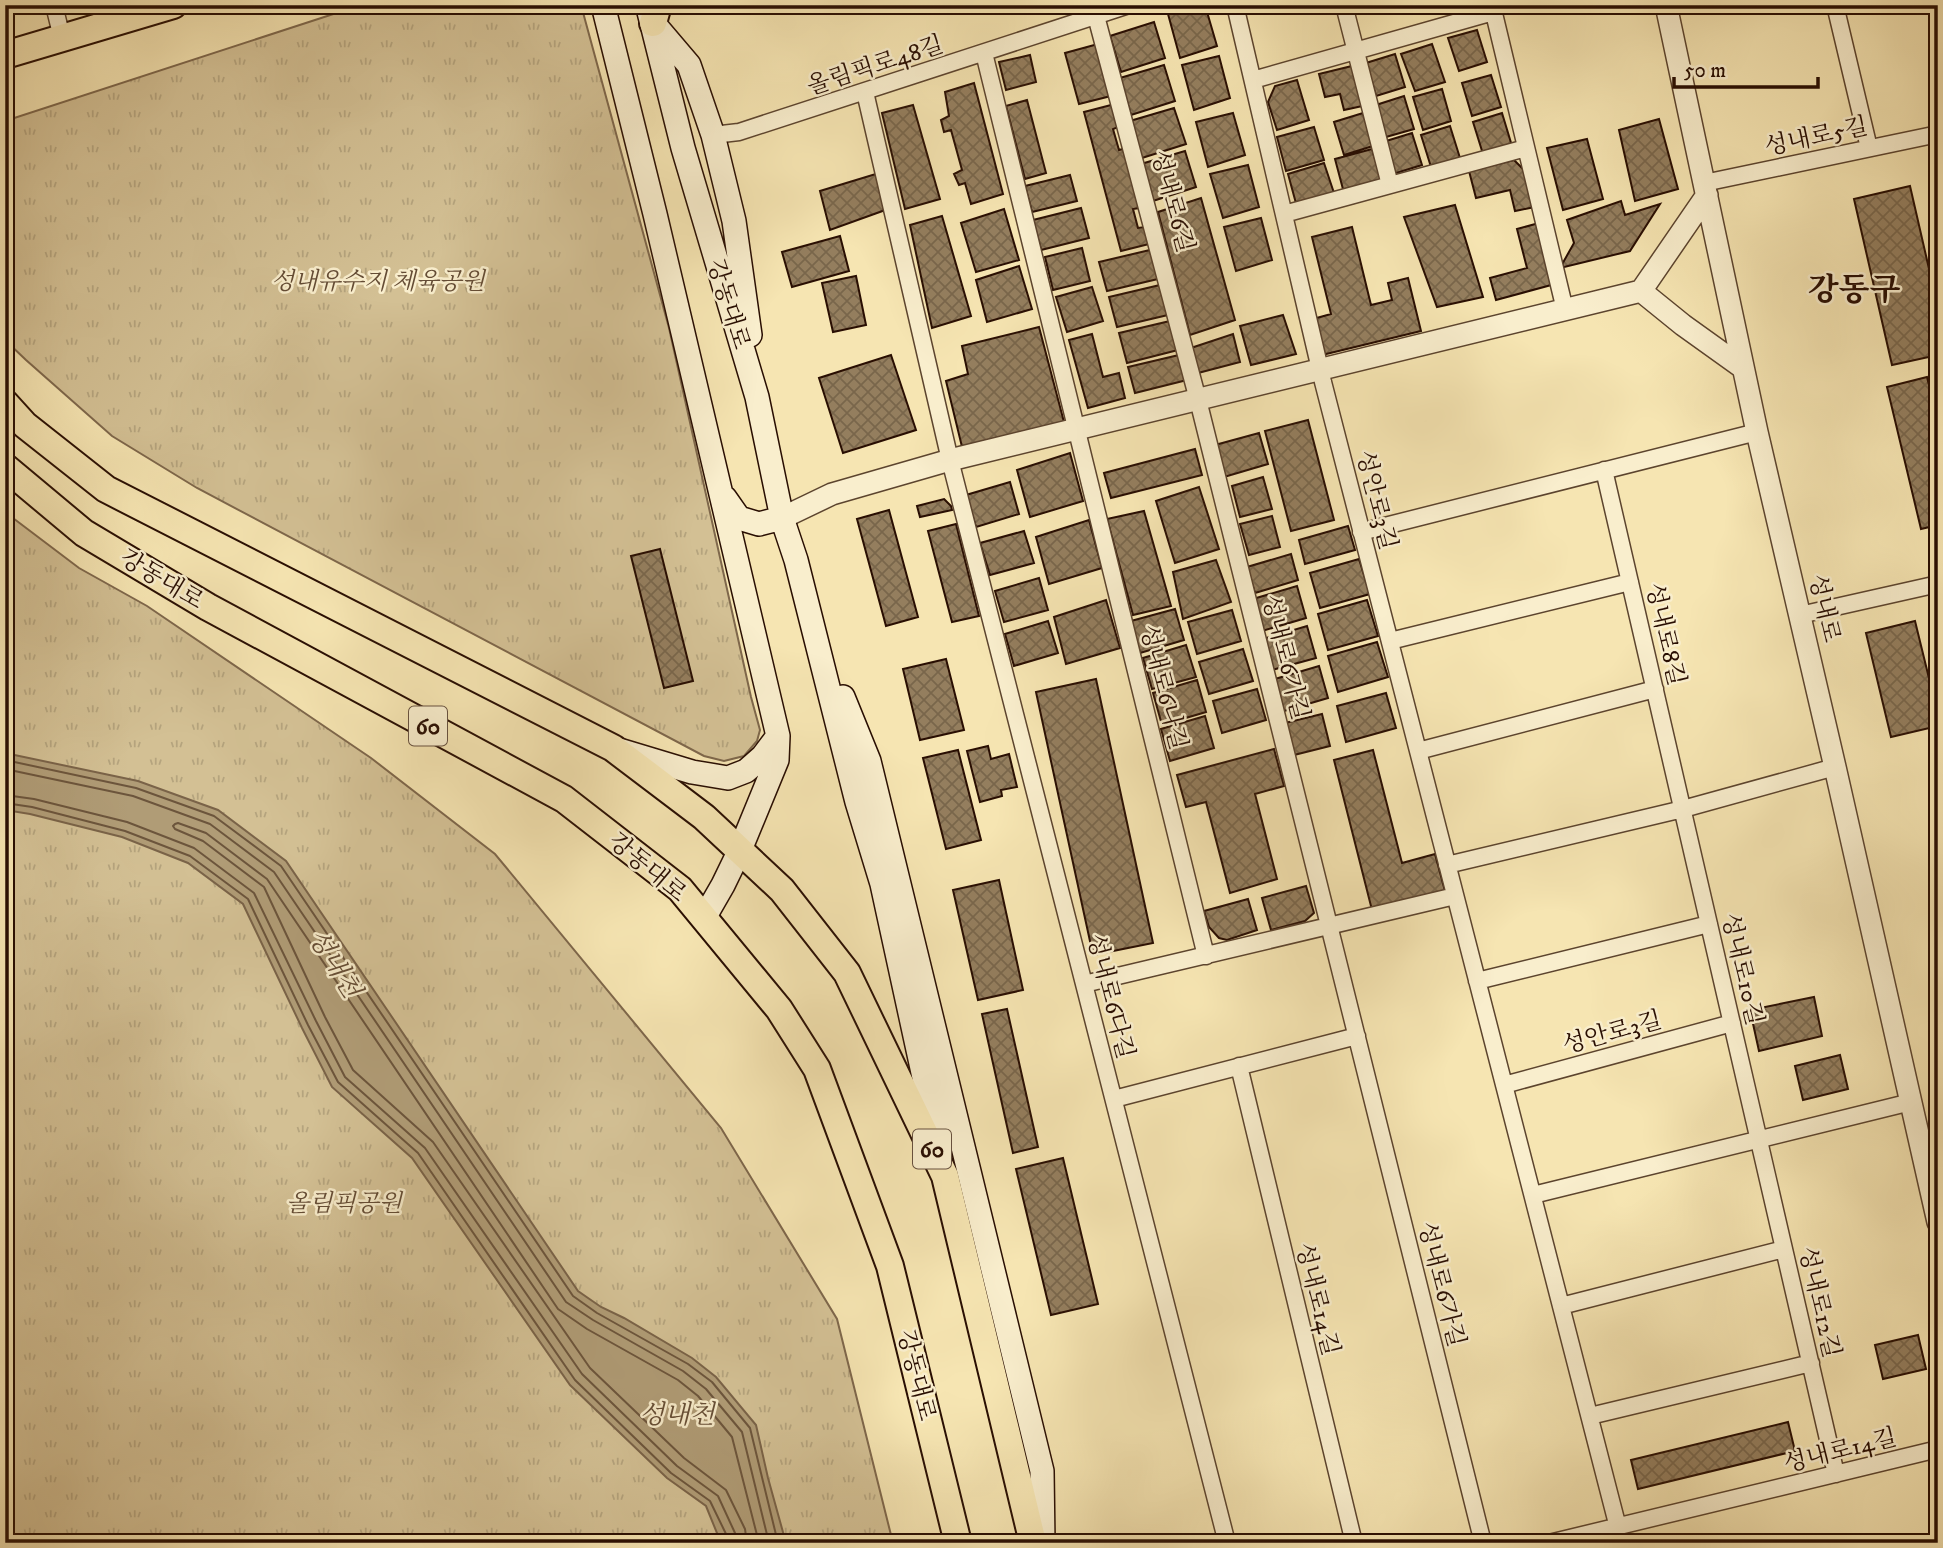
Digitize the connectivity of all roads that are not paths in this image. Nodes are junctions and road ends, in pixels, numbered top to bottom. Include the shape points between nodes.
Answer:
1 (54, 5) edge
2 (173, 5) edge
3 (603, 5) edge
4 (1129, 5) edge
5 (1235, 5) edge
6 (1345, 5) edge
7 (1666, 5) edge
8 (1835, 5) edge
9 (1492, 8) edge
10 (653, 11) edge
11 (1096, 16) junction
12 (62, 38) junction
13 (1357, 50) junction
14 (985, 53) junction
15 (5, 55) edge
16 (1253, 80) junction
17 (865, 92) junction
18 (1938, 134) edge
19 (713, 135) junction
20 (1526, 148) junction
21 (1869, 148) junction
22 (1390, 185) junction
23 (1706, 189) junction
24 (1284, 214) junction
25 (1641, 291) junction
26 (1565, 310) junction
27 (1743, 368) junction
28 (1320, 370) junction
29 (757, 397) junction
30 (1199, 400) junction
31 (5, 403) edge
32 (1077, 429) junction
33 (1757, 432) junction
34 (950, 460) junction
35 (5, 467) edge
36 (1604, 470) junction
37 (721, 492) junction
38 (782, 518) junction
39 (1361, 532) junction
40 (1630, 582) junction
41 (1938, 584) edge
42 (1800, 615) junction
43 (811, 618) junction
44 (1390, 641) junction
45 (1655, 689) junction
46 (778, 736) junction
47 (613, 748) junction
48 (1418, 751) junction
49 (1835, 767) junction
50 (1683, 809) junction
51 (740, 850) junction
52 (1447, 865) junction
53 (1455, 896) junction
54 (704, 918) junction
55 (1709, 924) junction
56 (1330, 926) junction
57 (1206, 956) junction
58 (1477, 981) junction
59 (1084, 984) junction
60 (1732, 1023) junction
61 (1357, 1036) junction
62 (1239, 1066) junction
63 (1504, 1085) junction
64 (1114, 1098) junction
65 (1911, 1102) junction
66 (1759, 1140) junction
67 (945, 1176) junction
68 (1533, 1195) junction
69 (1938, 1222) edge
70 (1784, 1249) junction
71 (1561, 1306) junction
72 (1811, 1363) junction
73 (1590, 1416) junction
74 (1938, 1450) edge
75 (1836, 1474) junction
76 (1618, 1526) junction
77 (958, 1543) edge
78 (1033, 1543) edge
79 (1043, 1543) edge
80 (1227, 1543) edge
81 (1354, 1543) edge
82 (1483, 1543) edge
83 (1549, 1543) edge
84 (1622, 1543) edge

1 - 12 street
2 - 12 main road
3 - 37 main road, 강동대로
4 - 11 street, 올림픽로48길
5 - 16 street
6 - 13 street
7 - 23 street, 성내로
8 - 21 street
9 - 13 street
9 - 20 street
10 - 19 main road via 689,65
10 - 29 main road, 강동대로 via 683,148
11 - 14 street, 올림픽로48길
11 - 30 street, 성내로6길
12 - 15 main road
13 - 16 street
13 - 22 street
14 - 17 street, 올림픽로48길
14 - 32 street
16 - 24 street
17 - 19 street, 올림픽로48길 via 738,132
17 - 34 street
18 - 21 street, 성내로5길
19 - 29 main road via 734,221
20 - 22 street
20 - 26 street
21 - 23 street, 성내로5길
22 - 24 street
23 - 25 street
23 - 27 street, 성내로
24 - 28 street
25 - 26 street
25 - 27 street
26 - 28 street
27 - 33 street, 성내로
28 - 30 street
28 - 39 street, 성안로3길
29 - 38 main road, 강동대로
30 - 32 street
30 - 56 street, 성내로6가길
31 - 47 main road, 강동대로 / 60 via 25,425 106,489
32 - 34 street
32 - 57 street, 성내로6나길
33 - 36 street
33 - 42 street, 성내로
34 - 38 street via 832,494
34 - 59 street, 성내로6다길
35 - 54 main road, 강동대로 / 60 via 84,533 208,607 564,799 680,889
36 - 39 street
36 - 40 street, 성내로8길
37 - 38 main road via 738,518 759,524
37 - 46 main road, 강동대로
38 - 43 main road, 강동대로
39 - 44 street, 성안로3길
40 - 44 street
40 - 45 street, 성내로8길
41 - 42 street
42 - 49 street, 성내로
43 - 67 main road, 강동대로 via 881,884
43 - 79 main road via 869,761 1042,1471
44 - 48 street, 성안로3길
45 - 48 street
45 - 50 street, 성내로8길
46 - 47 main road via 764,756 728,778
46 - 51 main road, 강동대로 via 778,760
47 - 51 main road, 강동대로 / 60 via 705,817
48 - 52 street, 성안로3길
49 - 50 street
49 - 65 street, 성내로
50 - 52 street
50 - 55 street, 성내로10길
51 - 54 main road
51 - 67 main road, 강동대로 / 60 via 782,890 847,973
52 - 53 street, 성안로3길
53 - 56 street
53 - 58 street, 성안로3길
54 - 77 main road, 강동대로 / 60 via 779,1009 817,1069 890,1266
55 - 58 street
55 - 60 street, 성내로10길
56 - 57 street
56 - 61 street, 성내로6가길
57 - 59 street
58 - 63 street, 성안로3길
59 - 64 street, 성내로6다길
60 - 63 street, 성안로3길
60 - 66 street, 성내로10길
61 - 62 street
61 - 82 street, 성내로6가길
62 - 64 street
62 - 81 street, 성내로14길
63 - 68 street, 성안로3길
64 - 80 street, 성내로6다길
65 - 66 street
65 - 69 street, 성내로
66 - 68 street
66 - 70 street, 성내로12길
67 - 78 main road, 강동대로 / 60
68 - 71 street, 성안로3길
70 - 71 street
70 - 72 street, 성내로12길
71 - 73 street, 성안로3길
72 - 73 street
72 - 75 street, 성내로12길
73 - 76 street, 성안로3길
74 - 75 street, 성내로14길
75 - 76 street, 성내로14길
76 - 83 street, 성내로14길
76 - 84 street, 성안로3길

